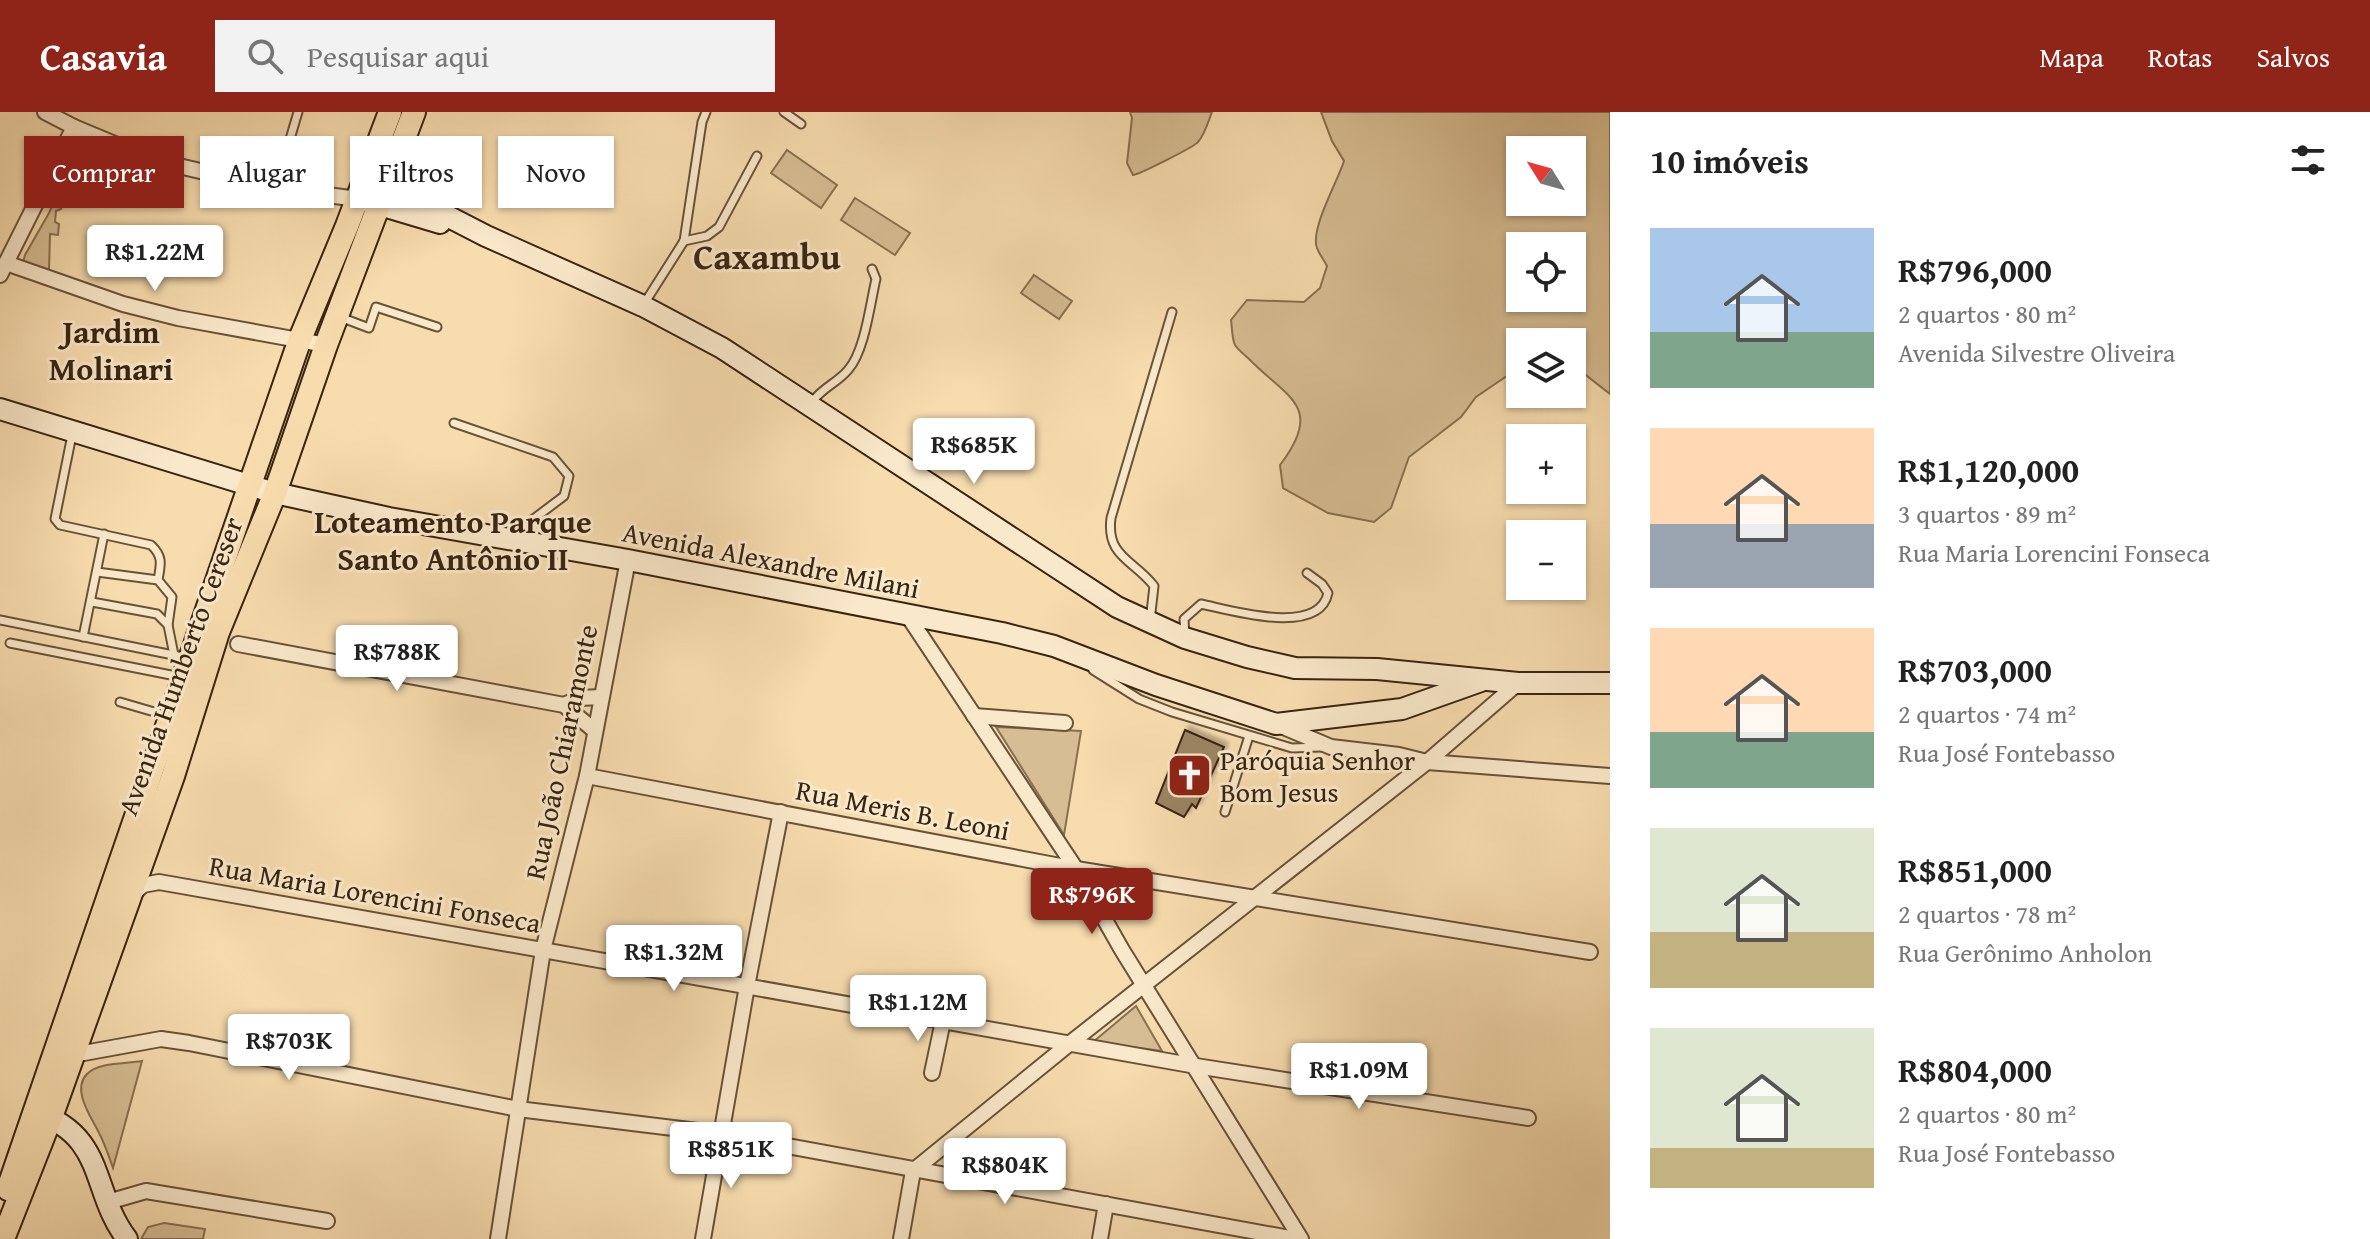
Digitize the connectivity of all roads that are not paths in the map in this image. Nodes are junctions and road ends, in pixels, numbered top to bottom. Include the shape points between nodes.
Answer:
1 (45, 112) edge
2 (298, 112) edge
3 (388, 112) edge
4 (414, 112) edge
5 (706, 112) edge
6 (784, 112) edge
7 (801, 124) dead end
8 (74, 127) junction
9 (291, 136) edge
10 (380, 136) edge
11 (405, 136) edge
12 (757, 156) dead end
13 (200, 171) edge
14 (354, 208) edge
15 (379, 208) edge
16 (416, 208) edge
17 (684, 241) junction
18 (4, 260) edge
19 (872, 269) dead end
20 (643, 306) junction
21 (1172, 312) dead end
22 (338, 316) junction
23 (437, 327) dead end
24 (300, 339) junction
25 (326, 345) junction
26 (809, 405) junction
27 (0, 409) edge
28 (454, 423) dead end
29 (73, 431) junction
30 (250, 487) junction
31 (275, 493) junction
32 (104, 534) junction
33 (506, 539) junction
34 (628, 560) junction
35 (97, 572) junction
36 (1307, 573) dead end
37 (158, 580) junction
38 (92, 602) junction
39 (908, 616) junction
40 (0, 620) edge
41 (1149, 623) junction
42 (168, 625) junction
43 (83, 637) junction
44 (1185, 638) junction
45 (10, 643) dead end
46 (238, 644) dead end
47 (1054, 646) junction
48 (182, 664) junction
49 (1481, 681) junction
50 (1518, 683) junction
51 (1610, 683) edge
52 (601, 697) junction
53 (120, 702) dead end
54 (564, 705) junction
55 (974, 716) junction
56 (170, 717) junction
57 (1065, 723) dead end
58 (1276, 724) junction
59 (595, 731) junction
60 (1249, 736) junction
61 (1331, 747) junction
62 (1427, 762) junction
63 (587, 776) junction
64 (1610, 776) edge
65 (781, 812) junction
66 (1225, 812) dead end
67 (143, 859) junction
68 (1076, 869) junction
69 (159, 882) junction
70 (1256, 898) junction
71 (129, 899) junction
72 (543, 950) junction
73 (1590, 952) dead end
74 (747, 986) junction
75 (1144, 986) junction
76 (943, 1021) junction
77 (66, 1024) junction
78 (1069, 1044) junction
79 (74, 1048) junction
80 (1196, 1066) junction
81 (932, 1073) dead end
82 (518, 1109) junction
83 (42, 1114) junction
84 (1528, 1118) dead end
85 (722, 1134) junction
86 (913, 1171) junction
87 (108, 1202) junction
88 (1106, 1204) junction
89 (0, 1213) edge
90 (327, 1221) dead end
91 (3, 1239) edge
92 (127, 1239) edge
93 (498, 1239) edge
94 (703, 1239) edge
95 (901, 1239) edge
96 (1100, 1239) edge
97 (1298, 1239) edge

1 - 8 street
2 - 9 lane
3 - 10 main road, Avenida Humberto Cereser
4 - 11 main road, Avenida Humberto Cereser
5 - 17 lane
6 - 7 lane
8 - 13 street via 153,160
8 - 18 street
12 - 17 lane via 719,227
14 - 24 main road, Avenida Humberto Cereser
15 - 22 main road, Avenida Humberto Cereser
16 - 20 street
17 - 20 lane
18 - 24 street via 137,308
19 - 26 lane via 876,279 857,356
20 - 26 street via 722,348
21 - 41 lane via 1109,535 1113,546 1154,586
22 - 23 lane via 369,328 376,307
22 - 25 main road, Avenida Humberto Cereser
24 - 25 street
24 - 30 main road, Avenida Humberto Cereser
25 - 31 main road, Avenida Humberto Cereser
26 - 41 street
27 - 29 street, Avenida Alexandre Milani
28 - 33 lane via 553,457 569,476 564,496
29 - 30 street, Avenida Alexandre Milani
29 - 32 lane via 55,519 60,525
30 - 31 street, Avenida Alexandre Milani
30 - 48 main road, Avenida Humberto Cereser
31 - 33 street, Avenida Alexandre Milani
31 - 67 main road, Avenida Humberto Cereser via 218,632
32 - 35 lane
32 - 37 lane via 151,545 162,560
33 - 34 street, Avenida Alexandre Milani
34 - 39 street, Avenida Alexandre Milani
34 - 52 street, Rua João Chiaramonte
35 - 37 lane
35 - 38 lane
36 - 44 lane via 1328,593 1322,606 1308,615 1291,619 1201,604 1184,619
37 - 42 lane via 172,597
38 - 42 lane via 157,614
38 - 43 lane
39 - 47 street, Avenida Alexandre Milani
39 - 55 street
40 - 43 lane
41 - 44 street
42 - 48 lane
43 - 48 lane
44 - 49 street via 1295,668 1377,669
45 - 48 lane
46 - 54 street
47 - 58 street, Avenida Alexandre Milani
47 - 60 lane via 1139,699
48 - 56 main road, Avenida Humberto Cereser
49 - 50 street
49 - 58 street, Avenida Alexandre Milani via 1402,709
50 - 51 street
50 - 62 street
52 - 54 street
52 - 59 street, Rua João Chiaramonte
53 - 56 lane
54 - 59 street
55 - 57 street
55 - 68 street
56 - 77 main road, Avenida Humberto Cereser
58 - 61 street
59 - 63 street, Rua João Chiaramonte
60 - 61 lane via 1292,748
60 - 66 lane
61 - 62 street
62 - 64 street
62 - 70 street
63 - 65 street, Rua Meris B. Leoni
63 - 72 street, Rua João Chiaramonte
65 - 68 street, Rua Meris B. Leoni
65 - 74 street
67 - 69 street
67 - 71 main road, Avenida Humberto Cereser
68 - 70 street, Rua Meris B. Leoni
68 - 75 street
69 - 71 street via 143,885
69 - 72 street, Rua Maria Lorencini Fonseca
70 - 73 street, Rua Meris B. Leoni
70 - 75 street
71 - 79 main road, Avenida Humberto Cereser
72 - 74 street, Rua Maria Lorencini Fonseca
72 - 82 street, Rua João Chiaramonte
74 - 76 street, Rua Maria Lorencini Fonseca
74 - 85 street
75 - 78 street
75 - 80 street
76 - 78 street, Rua Maria Lorencini Fonseca
76 - 81 street
77 - 79 street
77 - 83 main road, Avenida Humberto Cereser
78 - 80 street, Rua Maria Lorencini Fonseca
78 - 86 street
79 - 82 street via 84,1053 161,1039
79 - 83 main road, Avenida Humberto Cereser
80 - 84 street, Rua Maria Lorencini Fonseca
80 - 97 street
82 - 85 street
82 - 93 street, Rua João Chiaramonte
83 - 87 street via 65,1125 90,1154
83 - 89 main road, Avenida Humberto Cereser
83 - 91 main road, Avenida Humberto Cereser
85 - 86 street
85 - 94 street
86 - 88 street
86 - 95 street
87 - 90 street via 146,1191
87 - 92 street
88 - 96 street
88 - 97 street

